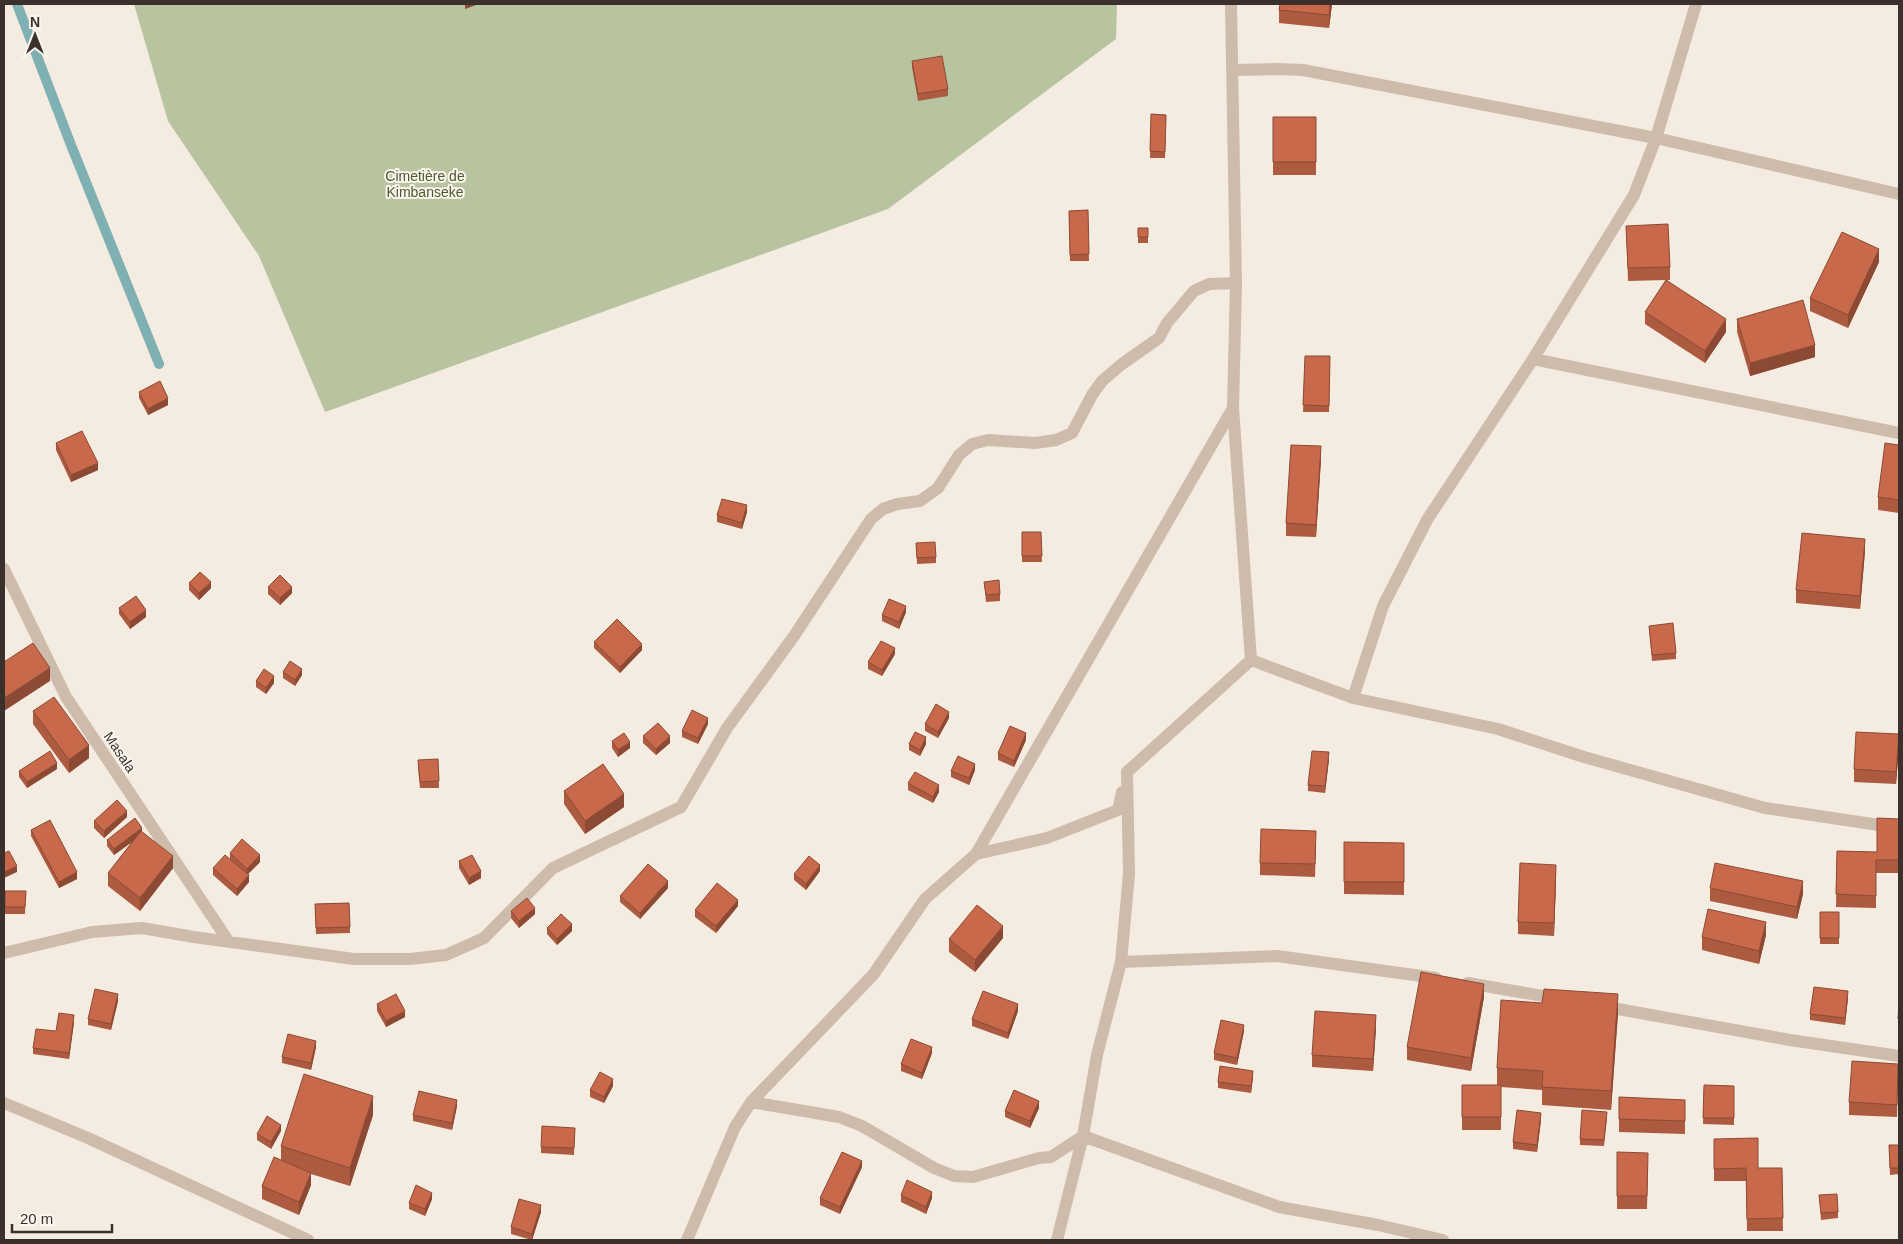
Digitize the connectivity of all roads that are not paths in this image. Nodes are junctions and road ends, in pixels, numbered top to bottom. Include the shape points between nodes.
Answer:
1 (1231, 4) edge
2 (1696, 4) edge
3 (1233, 70) junction
4 (1656, 138) junction
5 (1899, 194) edge
6 (1236, 283) junction
7 (1533, 360) junction
8 (1233, 408) junction
9 (1899, 433) edge
10 (4, 569) edge
11 (1251, 660) junction
12 (1353, 698) junction
13 (1127, 772) junction
14 (1899, 828) edge
15 (976, 854) junction
16 (229, 942) junction
17 (4, 953) edge
18 (1120, 962) junction
19 (1899, 1056) edge
20 (750, 1102) junction
21 (4, 1103) edge
22 (1083, 1136) junction
23 (308, 1240) edge
24 (687, 1240) edge
25 (1057, 1240) edge
26 (1443, 1240) edge

1 - 3 street
2 - 4 street
3 - 4 street via 1303,70
3 - 6 street
4 - 5 street
4 - 7 street via 1634,196
6 - 8 street
6 - 16 street via 1209,284 1194,290 1159,338 1102,381 1072,433 1035,444 988,440 972,444 959,455 938,488 926,497 883,508 871,519 794,636 727,728 681,806 553,868 484,938 446,955 410,959 354,959
7 - 9 street
7 - 12 street via 1427,520 1383,606
8 - 11 street
8 - 15 street
10 - 16 street, Masala via 66,697
11 - 12 street
11 - 13 street
12 - 14 street via 1498,729 1765,808
13 - 15 street via 1118,810 1047,838
13 - 18 street via 1129,874
15 - 20 street via 925,899 873,975
16 - 17 street via 142,928 92,932
18 - 19 street via 1277,956 1451,980
18 - 22 street via 1097,1055
20 - 22 street via 839,1117 954,1176 973,1177 1051,1157
20 - 24 street via 735,1127
21 - 23 street via 88,1138
22 - 25 street
22 - 26 street via 1279,1207

